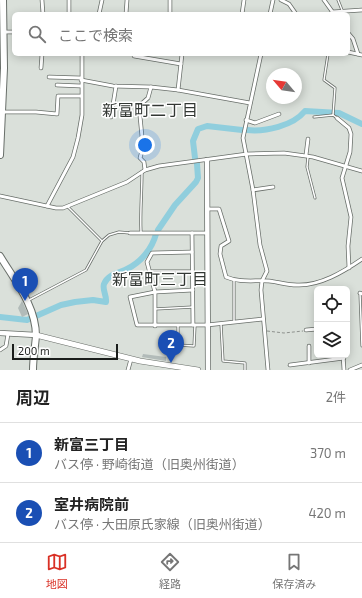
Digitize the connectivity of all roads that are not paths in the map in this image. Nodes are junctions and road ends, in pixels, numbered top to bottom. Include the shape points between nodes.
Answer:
1 (3, 0) edge
2 (42, 0) edge
3 (68, 0) edge
4 (102, 0) edge
5 (127, 0) edge
6 (170, 0) edge
7 (244, 0) edge
8 (273, 0) edge
9 (281, 0) edge
10 (324, 0) edge
11 (338, 0) edge
12 (362, 10) edge
13 (42, 12) edge
14 (69, 12) edge
15 (99, 12) edge
16 (126, 12) edge
17 (170, 12) edge
18 (242, 12) edge
19 (270, 12) edge
20 (295, 12) edge
21 (332, 12) edge
22 (343, 12) joint
23 (2, 22) edge
24 (4, 32) junction
25 (12, 32) edge
26 (350, 35) edge
27 (350, 52) edge
28 (360, 55) edge
29 (42, 56) edge
30 (82, 56) edge
31 (134, 56) dead end
32 (182, 56) edge
33 (261, 56) edge
34 (328, 56) edge
35 (181, 64) junction
36 (2, 68) edge
37 (41, 68) dead end
38 (49, 77) dead end
39 (81, 79) junction
40 (57, 85) dead end
41 (81, 86) junction
42 (116, 86) junction
43 (151, 87) junction
44 (178, 90) junction
45 (81, 96) junction
46 (250, 103) junction
47 (1, 112) edge
48 (279, 114) dead end
49 (334, 115) junction
50 (111, 116) dead end
51 (314, 117) dead end
52 (337, 118) joint
53 (246, 120) junction
54 (308, 139) dead end
55 (247, 154) junction
56 (0, 155) edge
57 (307, 155) junction
58 (207, 160) junction
59 (346, 166) junction
60 (143, 171) junction
61 (362, 171) edge
62 (273, 187) dead end
63 (253, 190) junction
64 (0, 196) edge
65 (315, 198) dead end
66 (47, 206) junction
67 (67, 206) junction
68 (207, 209) junction
69 (130, 233) joint
70 (141, 233) junction
71 (192, 233) junction
72 (207, 233) junction
73 (102, 241) junction
74 (192, 252) junction
75 (0, 256) edge
76 (362, 259) edge
77 (349, 268) junction
78 (149, 271) junction
79 (192, 271) junction
80 (234, 280) junction
81 (262, 281) junction
82 (192, 290) junction
83 (155, 292) junction
84 (361, 294) edge
85 (28, 301) junction
86 (193, 307) junction
87 (155, 309) junction
88 (263, 319) junction
89 (234, 323) junction
90 (221, 324) junction
91 (178, 325) junction
92 (194, 325) junction
93 (207, 325) junction
94 (155, 326) junction
95 (314, 329) edge
96 (306, 330) road end
97 (0, 333) edge
98 (8, 334) junction
99 (36, 335) junction
100 (309, 346) dead end
101 (362, 346) edge
102 (0, 350) edge
103 (322, 358) edge
104 (338, 358) edge
105 (343, 358) edge
106 (131, 359) junction
107 (323, 361) junction
108 (310, 363) junction
109 (290, 365) dead end
110 (360, 367) edge
111 (32, 370) edge
112 (128, 370) edge
113 (198, 370) edge
114 (208, 370) edge
115 (245, 370) edge
116 (268, 370) edge
117 (344, 370) edge
118 (350, 370) edge

1 - 23 highway
2 - 13 street
3 - 14 street
4 - 15 street
5 - 16 street
6 - 17 street
7 - 18 street
8 - 19 street
9 - 20 street via 289,4
10 - 21 street
11 - 22 lane
12 - 22 street
23 - 24 highway
24 - 25 street
24 - 36 highway
26 - 28 street
27 - 28 street
29 - 37 street
30 - 39 street
31 - 35 street
32 - 35 street
33 - 46 street
34 - 49 lane via 324,80 335,88
35 - 44 street
36 - 47 highway
38 - 39 street
39 - 41 street
39 - 42 street
40 - 41 street
41 - 45 street
42 - 43 street
42 - 50 street
43 - 44 street
43 - 60 street via 148,98 139,106 143,148 140,158 144,162
44 - 46 street
45 - 47 street via 58,96 57,114
45 - 66 street via 82,115 73,157
46 - 53 street
47 - 56 highway
48 - 53 street via 255,123
49 - 51 lane
49 - 52 lane
52 - 59 street via 349,128 351,134
53 - 55 street via 243,138
54 - 57 street
55 - 57 street
55 - 58 street
55 - 63 street
57 - 59 street
57 - 65 lane via 307,167
58 - 60 street via 159,166
58 - 68 street
59 - 61 street
59 - 77 street via 342,178 351,217
60 - 67 street via 127,182
60 - 70 lane
62 - 63 street
63 - 81 street via 260,245 267,271
64 - 66 street
66 - 67 street
67 - 73 lane
68 - 72 street
68 - 80 street via 219,209 229,241 221,246 220,254 226,277
69 - 70 street
69 - 73 lane via 119,232 109,235
70 - 71 street
71 - 72 street
71 - 74 street
72 - 93 street
73 - 85 lane via 86,270
74 - 78 street via 152,253 147,262
74 - 79 street
75 - 85 highway
76 - 77 street
77 - 81 street via 320,282 309,284
78 - 79 lane
78 - 83 street
79 - 82 street
80 - 81 street
80 - 89 lane
81 - 88 street
82 - 83 street
82 - 86 street
83 - 87 street
83 - 94 street via 130,297 137,326
84 - 101 lane
85 - 99 highway
86 - 87 lane
86 - 92 street
87 - 94 street
88 - 89 street
88 - 116 street
89 - 90 street
90 - 93 street
90 - 115 lane via 223,360 245,362
91 - 92 street
91 - 92 lane via 178,345 194,346
91 - 94 street
92 - 93 street
93 - 114 street
95 - 96 street
97 - 98 street
98 - 99 street
98 - 102 street via 6,346
99 - 106 main road
99 - 111 highway
100 - 108 street
103 - 107 street
104 - 107 street
105 - 117 street
106 - 112 street
106 - 113 main road
107 - 108 street
108 - 109 street
110 - 118 street

